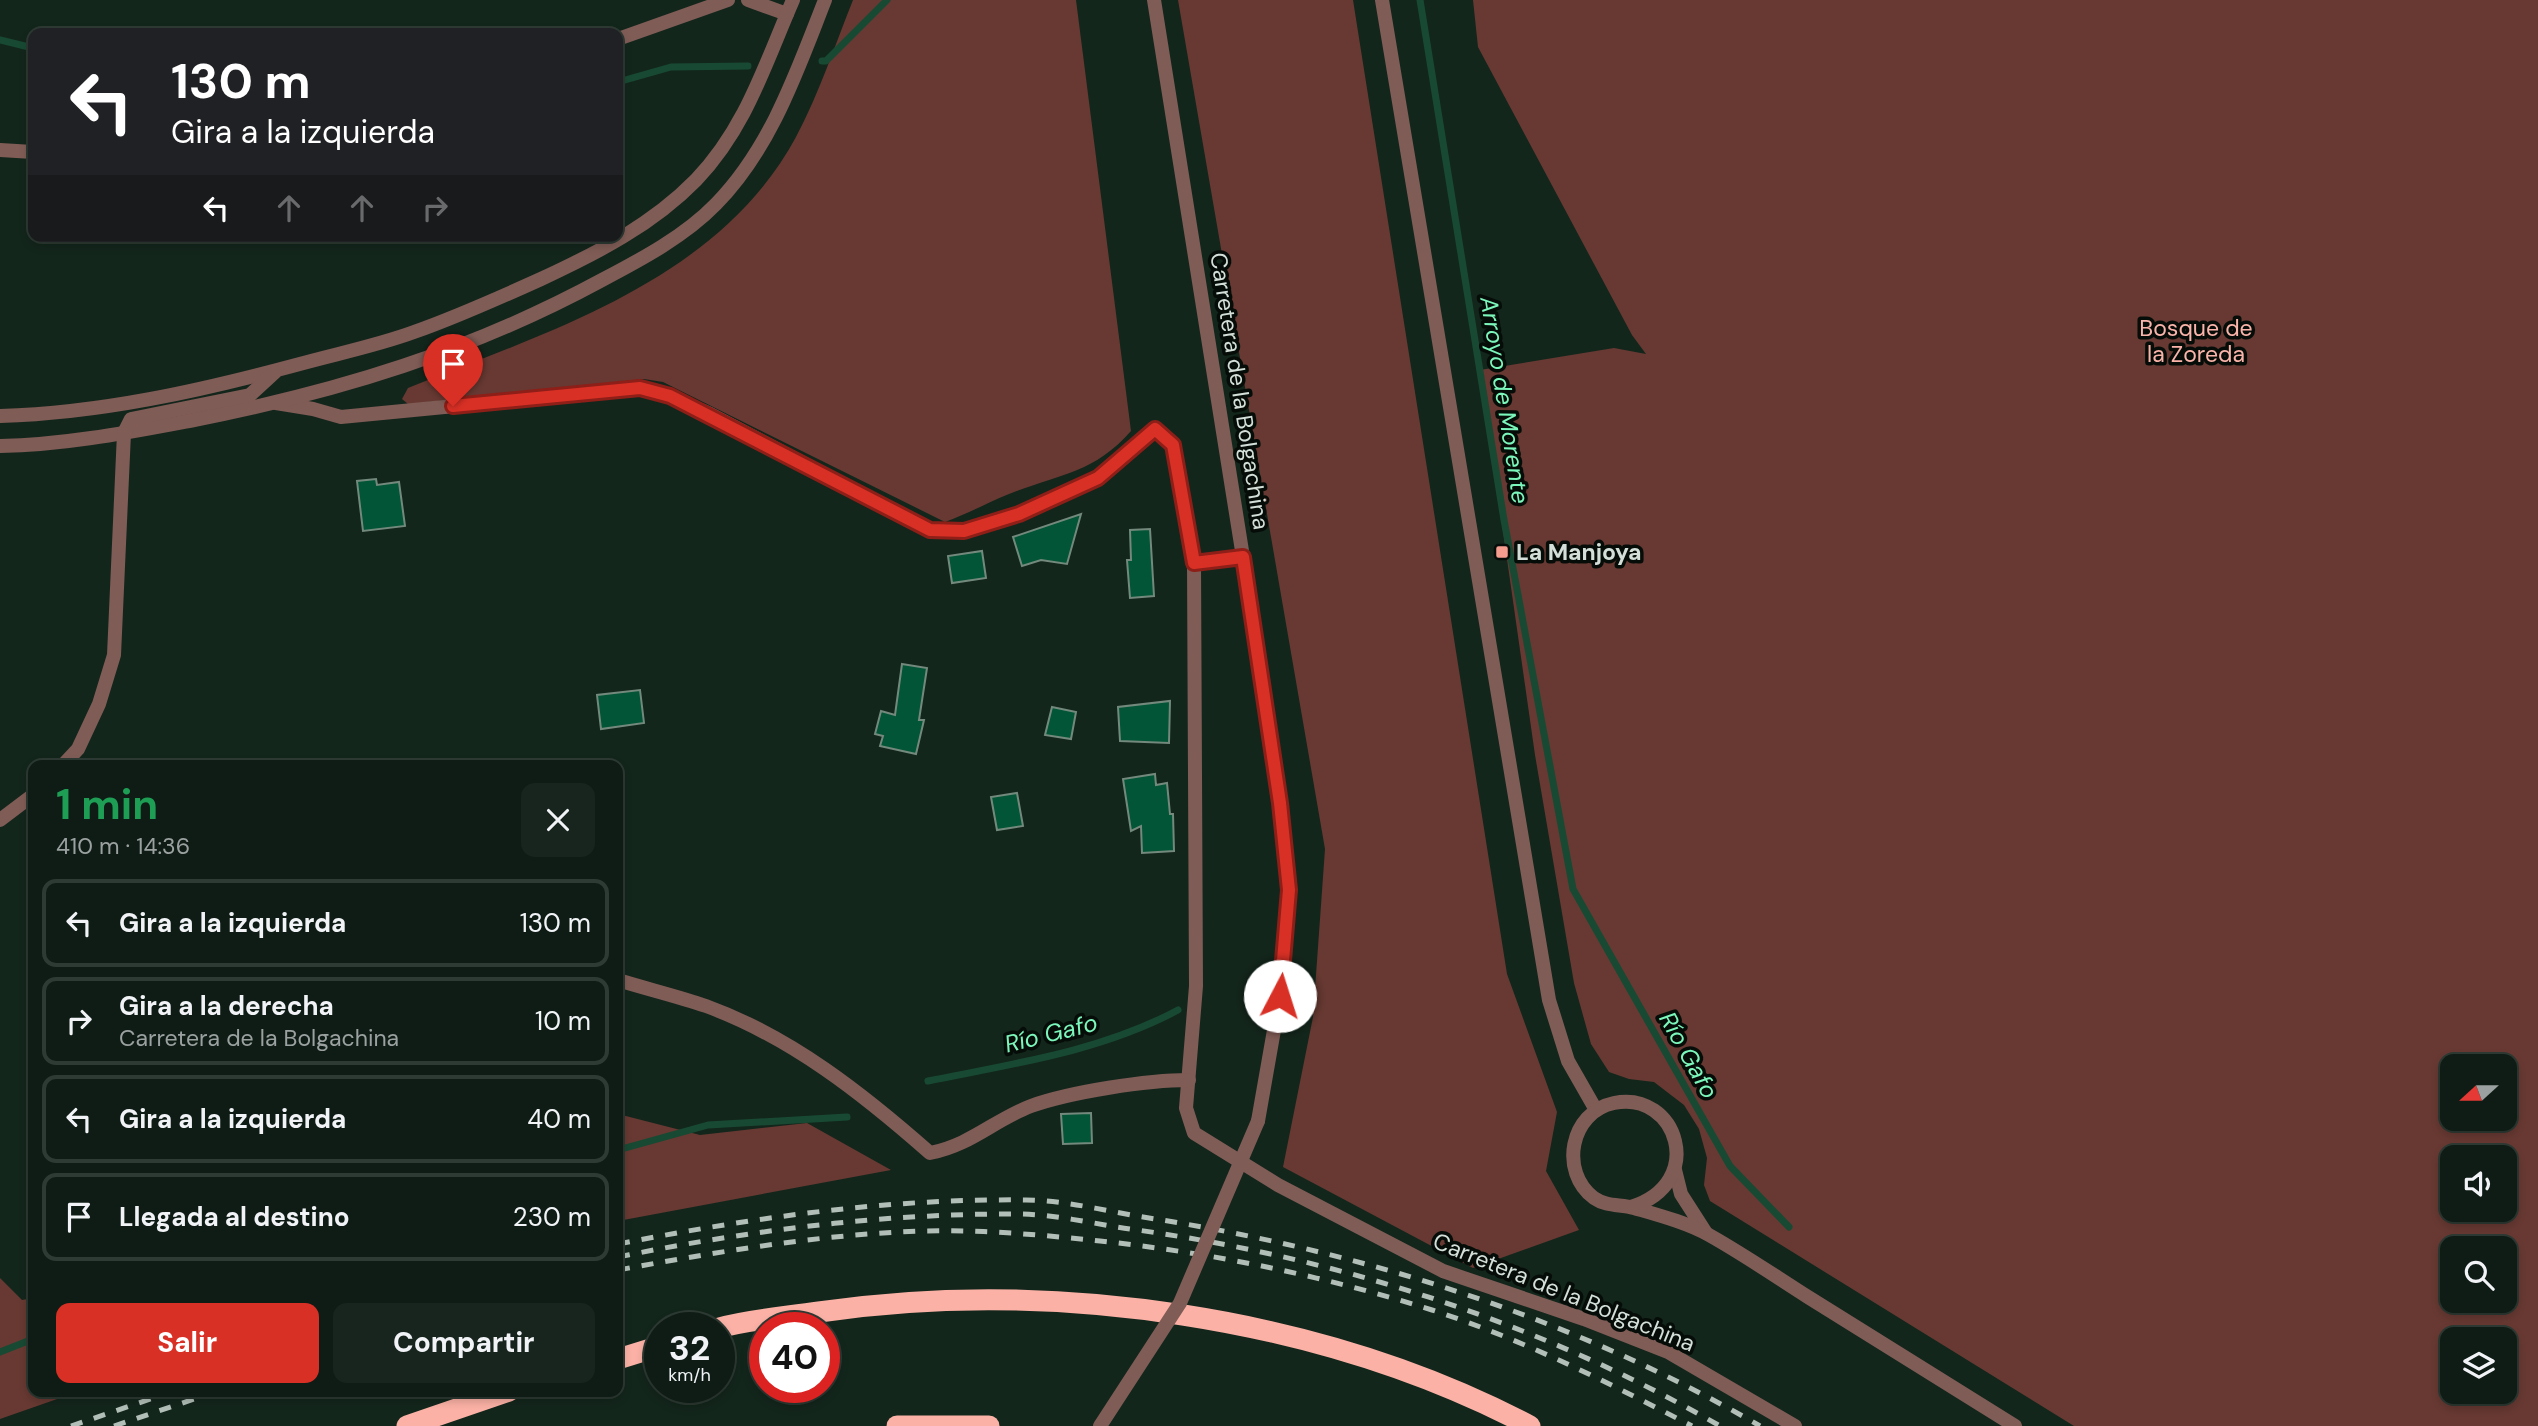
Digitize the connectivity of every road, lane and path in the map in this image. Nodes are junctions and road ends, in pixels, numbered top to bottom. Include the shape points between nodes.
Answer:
1 (728, 0) edge
2 (748, 0) edge
3 (793, 0) edge
4 (825, 0) edge
5 (1154, 0) edge
6 (1381, 0) edge
7 (787, 14) junction
8 (623, 37) edge
9 (0, 150) edge
10 (28, 152) edge
11 (623, 237) edge
12 (613, 242) edge
13 (276, 370) junction
14 (276, 403) junction
15 (0, 416) edge
16 (124, 433) junction
17 (0, 446) edge
18 (1243, 557) junction
19 (1194, 563) junction
20 (68, 760) edge
21 (28, 799) edge
22 (0, 820) edge
23 (623, 982) edge
24 (1189, 1080) junction
25 (1596, 1110) junction
26 (1675, 1170) junction
27 (1632, 1208) junction
28 (1706, 1233) junction
29 (735, 1325) edge
30 (644, 1351) edge
31 (623, 1357) edge
32 (492, 1397) edge
33 (407, 1426) edge
34 (897, 1426) edge
35 (989, 1426) edge
36 (1100, 1426) edge
37 (1530, 1426) edge
38 (1795, 1426) edge
39 (2015, 1426) edge

1 - 8 street
2 - 7 street
3 - 7 street
4 - 14 street via 766,139 716,204 653,253 574,295 421,362
5 - 18 street, Carretera de la Bolgachina
6 - 25 street via 1549,1000 1569,1061
7 - 11 street via 741,122 697,178
9 - 10 street
12 - 13 street via 508,294 411,333
13 - 15 street via 131,404
13 - 16 street via 250,395 131,419
14 - 16 street
14 - 19 street, Carretera de la Bolgachina via 341,418 640,388 710,414 930,530 964,531 1019,514 1098,478 1155,429 1173,445
16 - 17 street
16 - 20 street via 114,655 99,704 78,749
18 - 19 street
18 - 36 street, Carretera de la Bolgachina, bridge via 1289,890 1280,996 1258,1121 1180,1303
19 - 24 street, Carretera de la Bolgachina via 1196,986
21 - 22 street
23 - 24 street via 707,1007 791,1047 868,1098 930,1153 955,1148 1030,1107 1112,1088
24 - 38 street, Carretera de la Bolgachina via 1186,1108 1194,1133 1278,1185 1443,1271 1668,1352
25 - 26 street via 1634,1102 1656,1111 1669,1127 1678,1153
25 - 27 street via 1581,1124 1573,1144 1573,1165 1581,1185 1594,1198 1614,1207
26 - 27 street via 1667,1188
26 - 28 street via 1681,1194
27 - 28 street
28 - 39 street
29 - 37 highway via 870,1304 993,1299 1198,1317 1379,1360
30 - 31 highway
32 - 33 highway
34 - 35 highway

